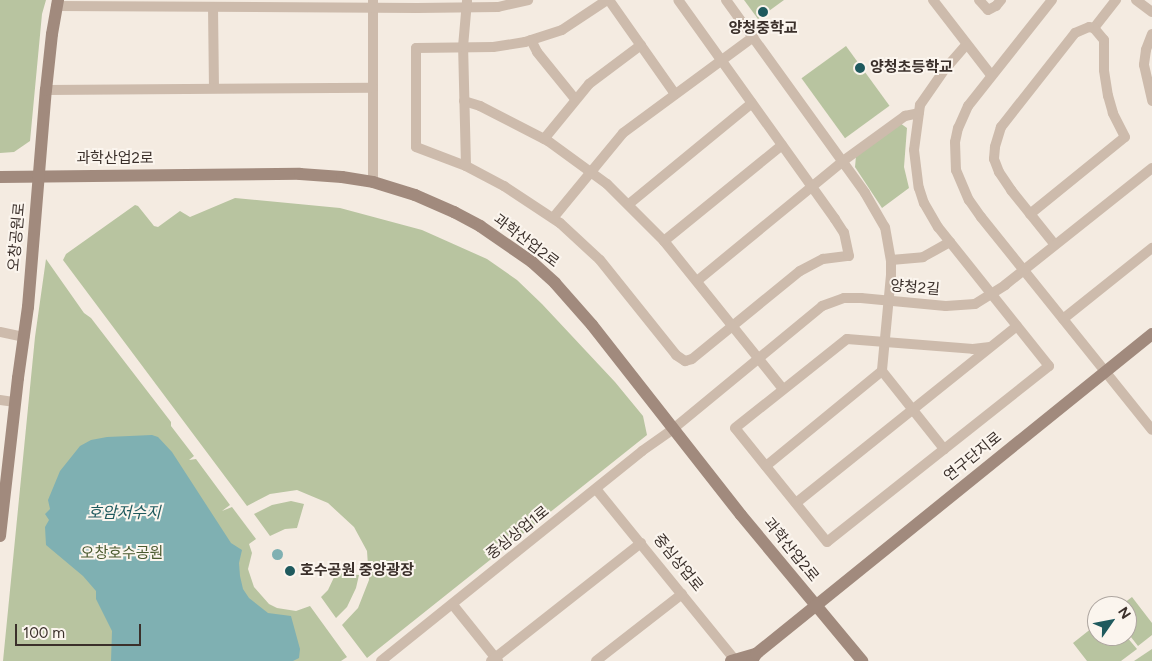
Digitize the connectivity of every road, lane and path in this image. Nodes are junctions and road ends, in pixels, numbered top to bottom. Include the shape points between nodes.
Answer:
1 (528, 0) edge
2 (608, 0) edge
3 (678, 0) edge
4 (726, 0) edge
5 (933, 0) edge
6 (979, 0) edge
7 (1001, 0) edge
8 (1052, 0) edge
9 (1116, 0) edge
10 (1136, 0) edge
11 (57, 3) edge
12 (106, 4) edge
13 (332, 4) edge
14 (373, 4) edge
15 (467, 4) edge
16 (213, 7) junction
17 (1152, 12) edge
18 (1094, 28) junction
19 (1152, 34) edge
20 (753, 37) junction
21 (531, 40) junction
22 (641, 45) junction
23 (966, 45) junction
24 (463, 48) junction
25 (721, 60) junction
26 (991, 76) junction
27 (214, 88) junction
28 (373, 88) junction
29 (46, 90) junction
30 (675, 94) junction
31 (575, 99) junction
32 (464, 101) junction
33 (1152, 101) edge
34 (752, 103) junction
35 (918, 113) junction
36 (544, 139) junction
37 (782, 145) junction
38 (843, 161) junction
39 (466, 166) junction
40 (1152, 168) edge
41 (592, 171) junction
42 (38, 176) junction
43 (0, 177) edge
44 (373, 182) junction
45 (811, 186) junction
46 (629, 204) junction
47 (1030, 214) junction
48 (553, 218) junction
49 (664, 241) junction
50 (950, 242) junction
51 (1055, 246) junction
52 (1152, 248) edge
53 (892, 260) junction
54 (1024, 271) junction
55 (697, 281) junction
56 (992, 295) junction
57 (889, 300) junction
58 (1063, 319) junction
59 (732, 326) junction
60 (1016, 326) junction
61 (0, 332) edge
62 (1152, 334) edge
63 (24, 337) junction
64 (885, 341) junction
65 (990, 347) junction
66 (758, 358) junction
67 (882, 371) junction
68 (1105, 372) junction
69 (783, 389) junction
70 (0, 400) edge
71 (15, 402) junction
72 (912, 409) junction
73 (674, 429) junction
74 (1152, 430) edge
75 (944, 449) junction
76 (766, 466) junction
77 (596, 489) junction
78 (796, 503) junction
79 (0, 536) edge
80 (640, 543) junction
81 (682, 594) junction
82 (453, 605) junction
83 (816, 606) junction
84 (754, 658) edge
85 (495, 660) edge
86 (732, 660) edge
87 (381, 661) edge
88 (596, 661) edge
89 (862, 661) edge

1 - 15 street via 498,6
2 - 21 street via 576,22
2 - 22 street
3 - 25 street
4 - 20 street
5 - 23 street
6 - 7 street via 988,10
8 - 26 street
9 - 18 street
10 - 17 street
11 - 12 street
11 - 29 street, 오창공원로
12 - 16 street
13 - 14 street
13 - 16 street
14 - 15 street
14 - 28 street
15 - 24 street
16 - 27 street
18 - 47 street via 1075,34 998,135 994,159 999,172
18 - 47 street via 1104,40 1108,96 1125,137
19 - 33 street via 1144,65
20 - 25 street
20 - 38 street
21 - 24 street via 493,47
21 - 31 street
22 - 30 street
22 - 31 street via 601,73
23 - 26 street
23 - 35 street via 935,82
24 - 32 street
24 - 39 street via 416,48 416,147
25 - 30 street
25 - 34 street
26 - 54 street via 960,122 955,142 956,170 969,200
27 - 28 street
27 - 29 street
28 - 44 street
29 - 42 street, 오창공원로
30 - 41 street via 623,133
31 - 36 street
32 - 36 street
32 - 39 street
34 - 37 street
34 - 46 street
35 - 38 street via 905,116
35 - 50 street via 914,150 919,188 931,216
36 - 41 street
37 - 45 street
37 - 49 street
38 - 45 street
38 - 53 street via 877,211
39 - 48 street via 527,199
40 - 51 street, 양청2길
41 - 46 street
41 - 48 street
42 - 43 street, 과학산업2로
42 - 44 street, 과학산업2로 via 300,174
42 - 63 street, 오창공원로
44 - 73 street, 과학산업2로 via 454,212 532,262 592,325
45 - 55 street
45 - 59 street via 844,233 849,256 823,260 800,271
46 - 49 street
47 - 51 street
48 - 59 street via 600,260 681,359 692,359
49 - 55 street
50 - 53 street via 923,257
50 - 56 street
51 - 54 street, 양청2길
52 - 58 street
53 - 57 street
54 - 56 street, 양청2길
54 - 58 street
55 - 59 street
56 - 57 street, 양청2길 via 975,304 961,306
56 - 60 street
57 - 64 street
57 - 66 street, 양청2길 via 861,298 831,302
58 - 68 street
59 - 66 street
60 - 65 street
60 - 75 street via 1048,366
61 - 63 street
62 - 68 street, 연구단지로
63 - 71 street, 오창공원로
64 - 65 street via 973,349
64 - 67 street
64 - 69 street via 847,339
65 - 72 street
66 - 69 street
66 - 73 street, 양청2길
67 - 72 street
67 - 76 street
68 - 74 street
68 - 83 street, 연구단지로
69 - 76 street via 735,428
70 - 71 street
71 - 79 street, 오창공원로
72 - 75 street
72 - 78 street
73 - 77 street, 중심상업1로
73 - 83 street, 과학산업2로
75 - 78 street via 828,542
76 - 78 street
77 - 80 street, 중심상업로
77 - 82 street, 중심상업1로
80 - 81 street, 중심상업로
80 - 85 street
81 - 86 street, 중심상업로
81 - 88 street
82 - 85 street
82 - 87 street, 중심상업1로
83 - 84 street, 중심상업로
83 - 89 street, 과학산업2로
84 - 86 street, 중심상업로

